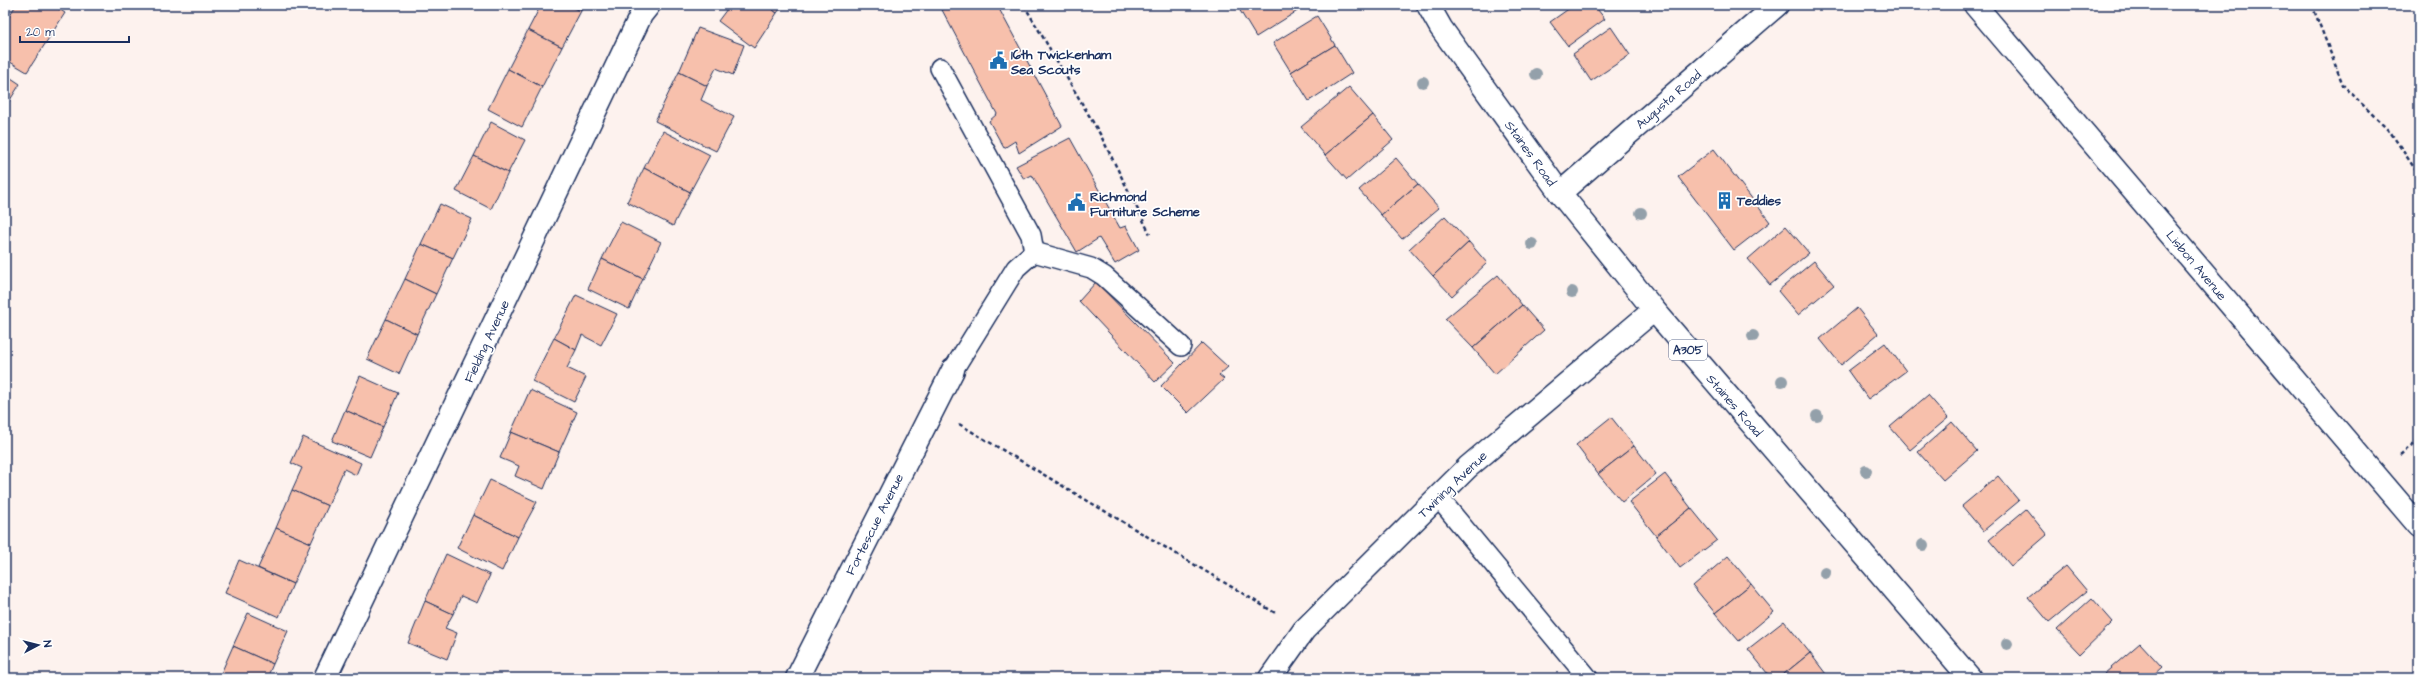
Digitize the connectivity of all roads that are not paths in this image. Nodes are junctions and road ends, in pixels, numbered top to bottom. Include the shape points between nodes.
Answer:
1 (649, 5) edge
2 (1428, 5) edge
3 (1777, 5) edge
4 (1975, 5) edge
5 (940, 68) dead end
6 (1560, 193) junction
7 (1034, 252) junction
8 (1654, 310) junction
9 (1181, 346) dead end
10 (953, 370) joint
11 (1438, 497) junction
12 (2419, 526) edge
13 (325, 678) edge
14 (797, 678) edge
15 (1270, 678) edge
16 (1588, 678) edge
17 (1970, 678) edge

1 - 13 street, Fielding Avenue via 641,15
2 - 6 street, Staines Road / A305 via 1441,28
3 - 6 street, Augusta Road
4 - 12 street, Lisbon Avenue
5 - 7 lane via 1031,234
6 - 8 street, Staines Road / A305
7 - 9 lane via 1098,272
7 - 10 lane via 1016,268
8 - 11 street, Twining Avenue via 1468,467
8 - 17 street, Staines Road / A305
10 - 14 street, Fortescue Avenue
11 - 15 street, Twining Avenue via 1304,630
11 - 16 lane

